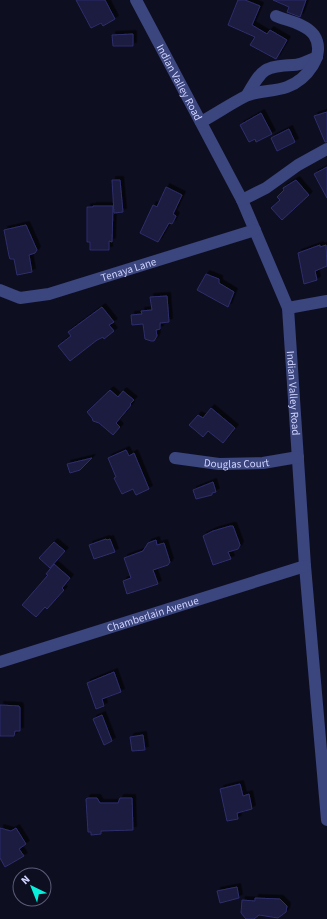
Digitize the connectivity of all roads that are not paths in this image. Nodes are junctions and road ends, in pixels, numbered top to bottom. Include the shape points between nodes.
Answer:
1 (136, 0) edge
2 (276, 16) dead end
3 (317, 57) junction
4 (247, 95) junction
5 (201, 122) junction
6 (327, 149) edge
7 (242, 200) junction
8 (255, 230) junction
9 (0, 290) edge
10 (327, 301) edge
11 (288, 308) junction
12 (298, 457) junction
13 (175, 458) dead end
14 (305, 566) junction
15 (0, 662) edge
16 (327, 820) edge

1 - 5 street, Indian Valley Road
2 - 3 street via 302,26 313,34 318,44
3 - 4 street via 311,70 297,82 277,90
3 - 4 street via 300,64 268,68 258,76
4 - 5 street
5 - 7 street, Indian Valley Road
6 - 7 street via 298,165 266,188
7 - 8 street, Indian Valley Road
8 - 9 street, Tenaya Lane via 49,294 20,298
8 - 11 street, Indian Valley Road
10 - 11 street
11 - 12 street, Indian Valley Road
12 - 13 street, Douglas Court via 263,463 219,464
12 - 14 street, Indian Valley Road
14 - 15 street, Chamberlain Avenue
14 - 16 street, Indian Valley Road

